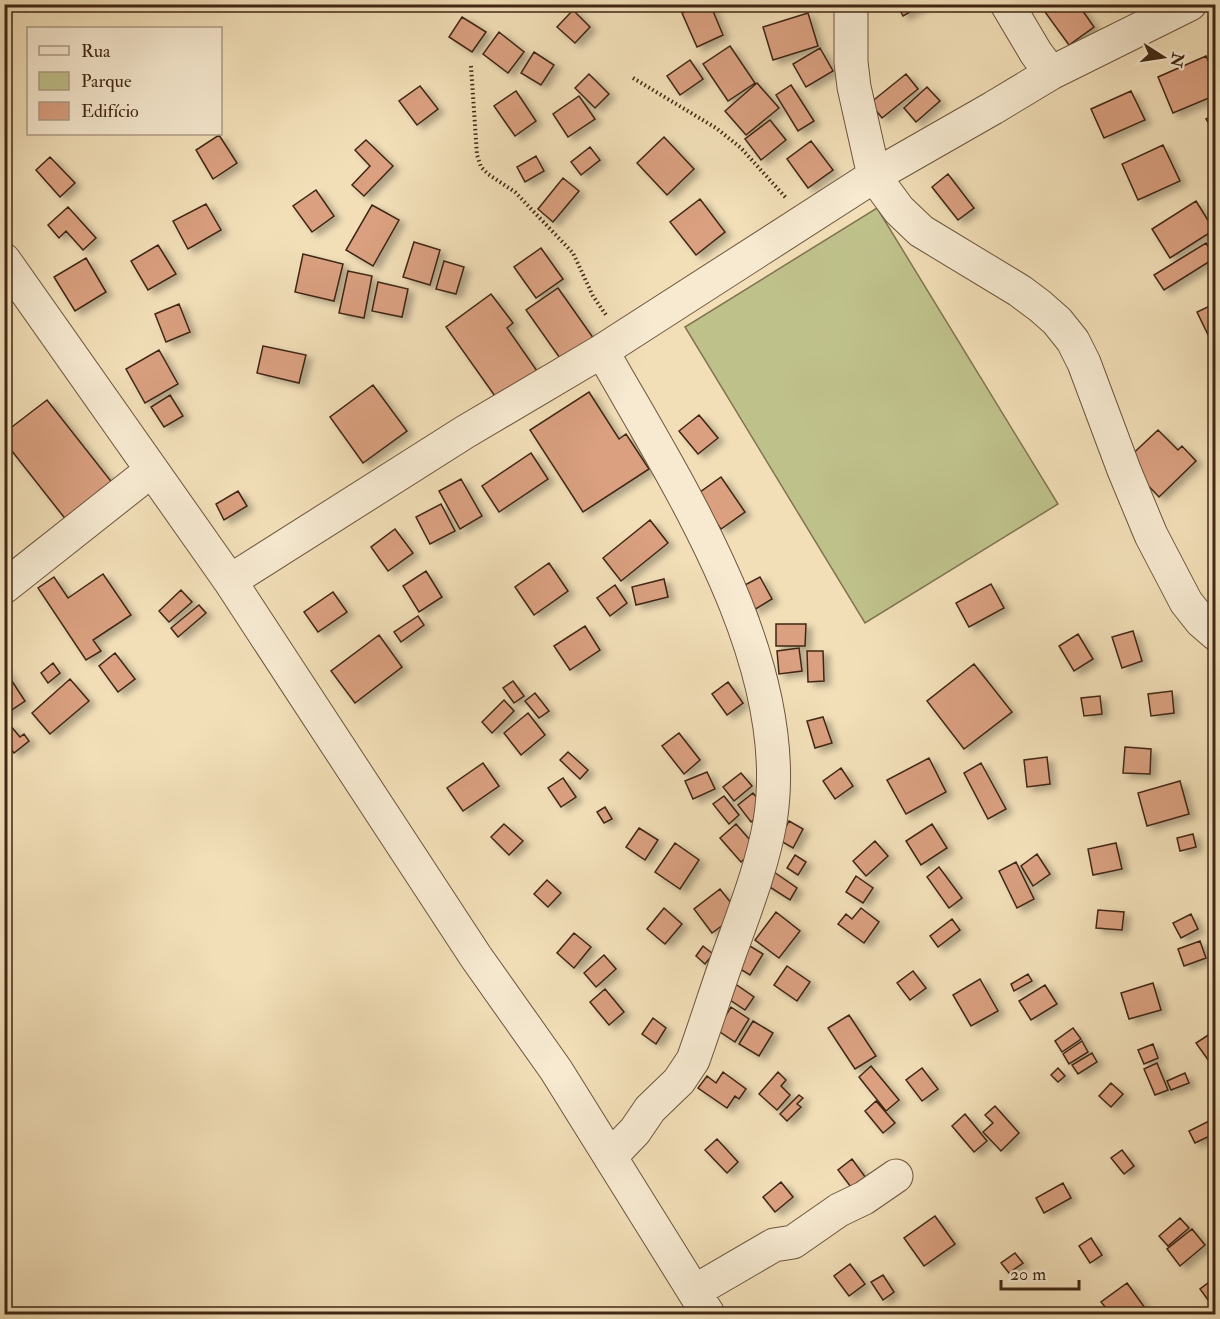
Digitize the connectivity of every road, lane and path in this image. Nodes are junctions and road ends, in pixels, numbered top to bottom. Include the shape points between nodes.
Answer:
1 (851, 4) edge
2 (1007, 4) edge
3 (1190, 4) edge
4 (471, 66) dead end
5 (1051, 73) junction
6 (633, 78) dead end
7 (874, 176) junction
8 (806, 219) junction
9 (8, 274) edge
10 (611, 345) junction
11 (152, 470) junction
12 (230, 581) junction
13 (4, 587) edge
14 (1215, 634) edge
15 (610, 1157) junction
16 (896, 1176) dead end
17 (702, 1303) edge

1 - 7 street via 850,62
2 - 5 street
3 - 5 street
4 - 10 path via 481,167 515,192 573,253
5 - 7 street
6 - 8 path via 716,128 741,148
7 - 8 street
7 - 14 street via 899,210 921,231 1033,301 1073,341 1151,535 1186,602
8 - 10 street
9 - 11 street
10 - 12 street
10 - 15 street via 745,627 768,712 774,761 770,821 756,881 693,1060 679,1081
11 - 12 street
11 - 13 street
12 - 15 street
15 - 17 street
16 - 17 street via 793,1242 774,1245

